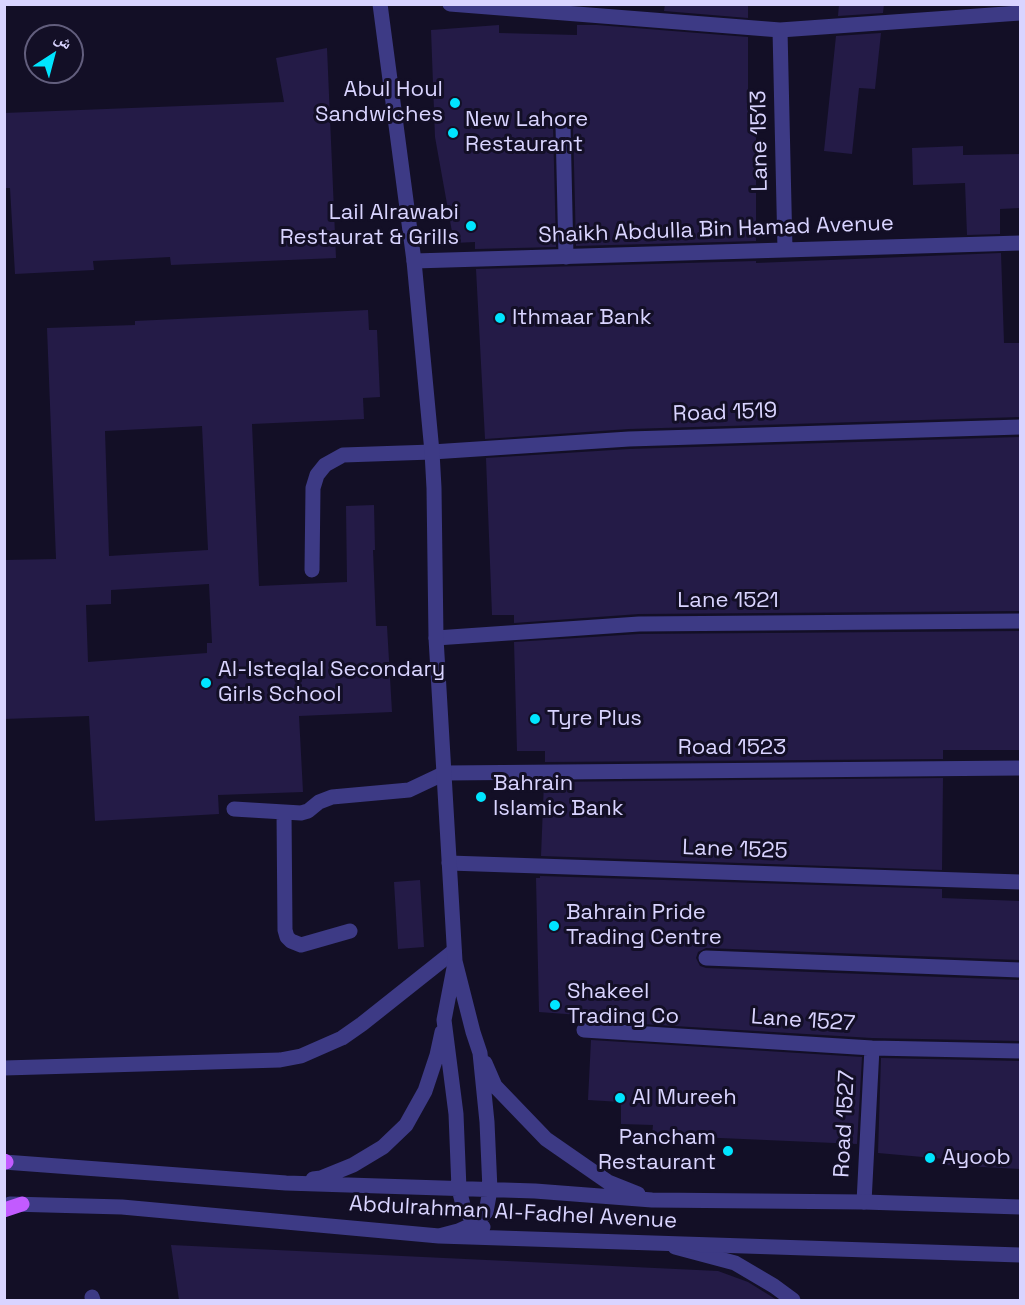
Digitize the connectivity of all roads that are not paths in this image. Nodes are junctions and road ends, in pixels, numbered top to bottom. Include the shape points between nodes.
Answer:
1 (380, 4) edge
2 (450, 4) edge
3 (1020, 14) edge
4 (780, 30) junction
5 (563, 124) dead end
6 (1020, 243) edge
7 (785, 250) junction
8 (566, 257) junction
9 (414, 261) junction
10 (1020, 427) edge
11 (432, 452) junction
12 (312, 570) dead end
13 (1020, 621) edge
14 (436, 638) junction
15 (1020, 768) edge
16 (445, 773) junction
17 (234, 809) dead end
18 (284, 812) junction
19 (449, 863) junction
20 (1020, 882) edge
21 (350, 931) dead end
22 (454, 956) junction
23 (706, 958) dead end
24 (1020, 970) edge
25 (444, 1020) junction
26 (584, 1030) dead end
27 (872, 1048) junction
28 (1020, 1051) edge
29 (480, 1053) junction
30 (4, 1068) edge
31 (5, 1162) edge
32 (286, 1183) junction
33 (459, 1189) junction
34 (490, 1190) junction
35 (652, 1200) junction
36 (864, 1202) junction
37 (4, 1203) edge
38 (22, 1204) junction
39 (1020, 1207) edge
40 (4, 1210) edge
41 (476, 1223) junction
42 (438, 1236) junction
43 (504, 1238) junction
44 (661, 1243) junction
45 (1019, 1255) edge
46 (793, 1300) edge

1 - 9 street
2 - 4 street
3 - 4 street
4 - 7 street, Lane 1513
5 - 8 street
6 - 7 street, Shaikh Abdulla Bin Hamad Avenue
7 - 8 street, Shaikh Abdulla Bin Hamad Avenue
8 - 9 street, Shaikh Abdulla Bin Hamad Avenue
9 - 11 street
10 - 11 street, Road 1519 via 629,439
11 - 12 street, Road 1519 via 343,455 325,465 314,488
11 - 14 street
13 - 14 street, Lane 1521 via 639,624
14 - 16 street
15 - 16 street, Road 1523
16 - 18 street via 409,790 332,797 308,811
16 - 19 street
17 - 18 street
18 - 21 street via 287,937 301,945
19 - 20 street, Lane 1525
19 - 22 street
22 - 25 street
22 - 29 street
22 - 30 street via 342,1038 301,1056 280,1060
23 - 24 street
25 - 32 street via 425,1091 406,1125 383,1147 353,1166 321,1178
25 - 33 street via 456,1114
26 - 27 street, Lane 1527
27 - 28 street, Lane 1527
27 - 36 street, Road 1527
29 - 34 street
29 - 35 street via 495,1086 546,1139 608,1182
31 - 32 street, Abdulrahman Al-Fadhel Avenue
32 - 33 street, Abdulrahman Al-Fadhel Avenue
33 - 34 street, Abdulrahman Al-Fadhel Avenue
33 - 41 street via 464,1209
34 - 35 street, Abdulrahman Al-Fadhel Avenue
34 - 41 street via 486,1212
35 - 36 street, Abdulrahman Al-Fadhel Avenue
36 - 39 street, Abdulrahman Al-Fadhel Avenue
37 - 38 street, Abdulrahman Al-Fadhel Avenue
38 - 40 main road
38 - 42 street, Abdulrahman Al-Fadhel Avenue via 122,1207
41 - 42 street
41 - 43 street
42 - 43 street, Abdulrahman Al-Fadhel Avenue
43 - 44 street, Abdulrahman Al-Fadhel Avenue
44 - 45 street, Abdulrahman Al-Fadhel Avenue
44 - 46 street via 735,1263

